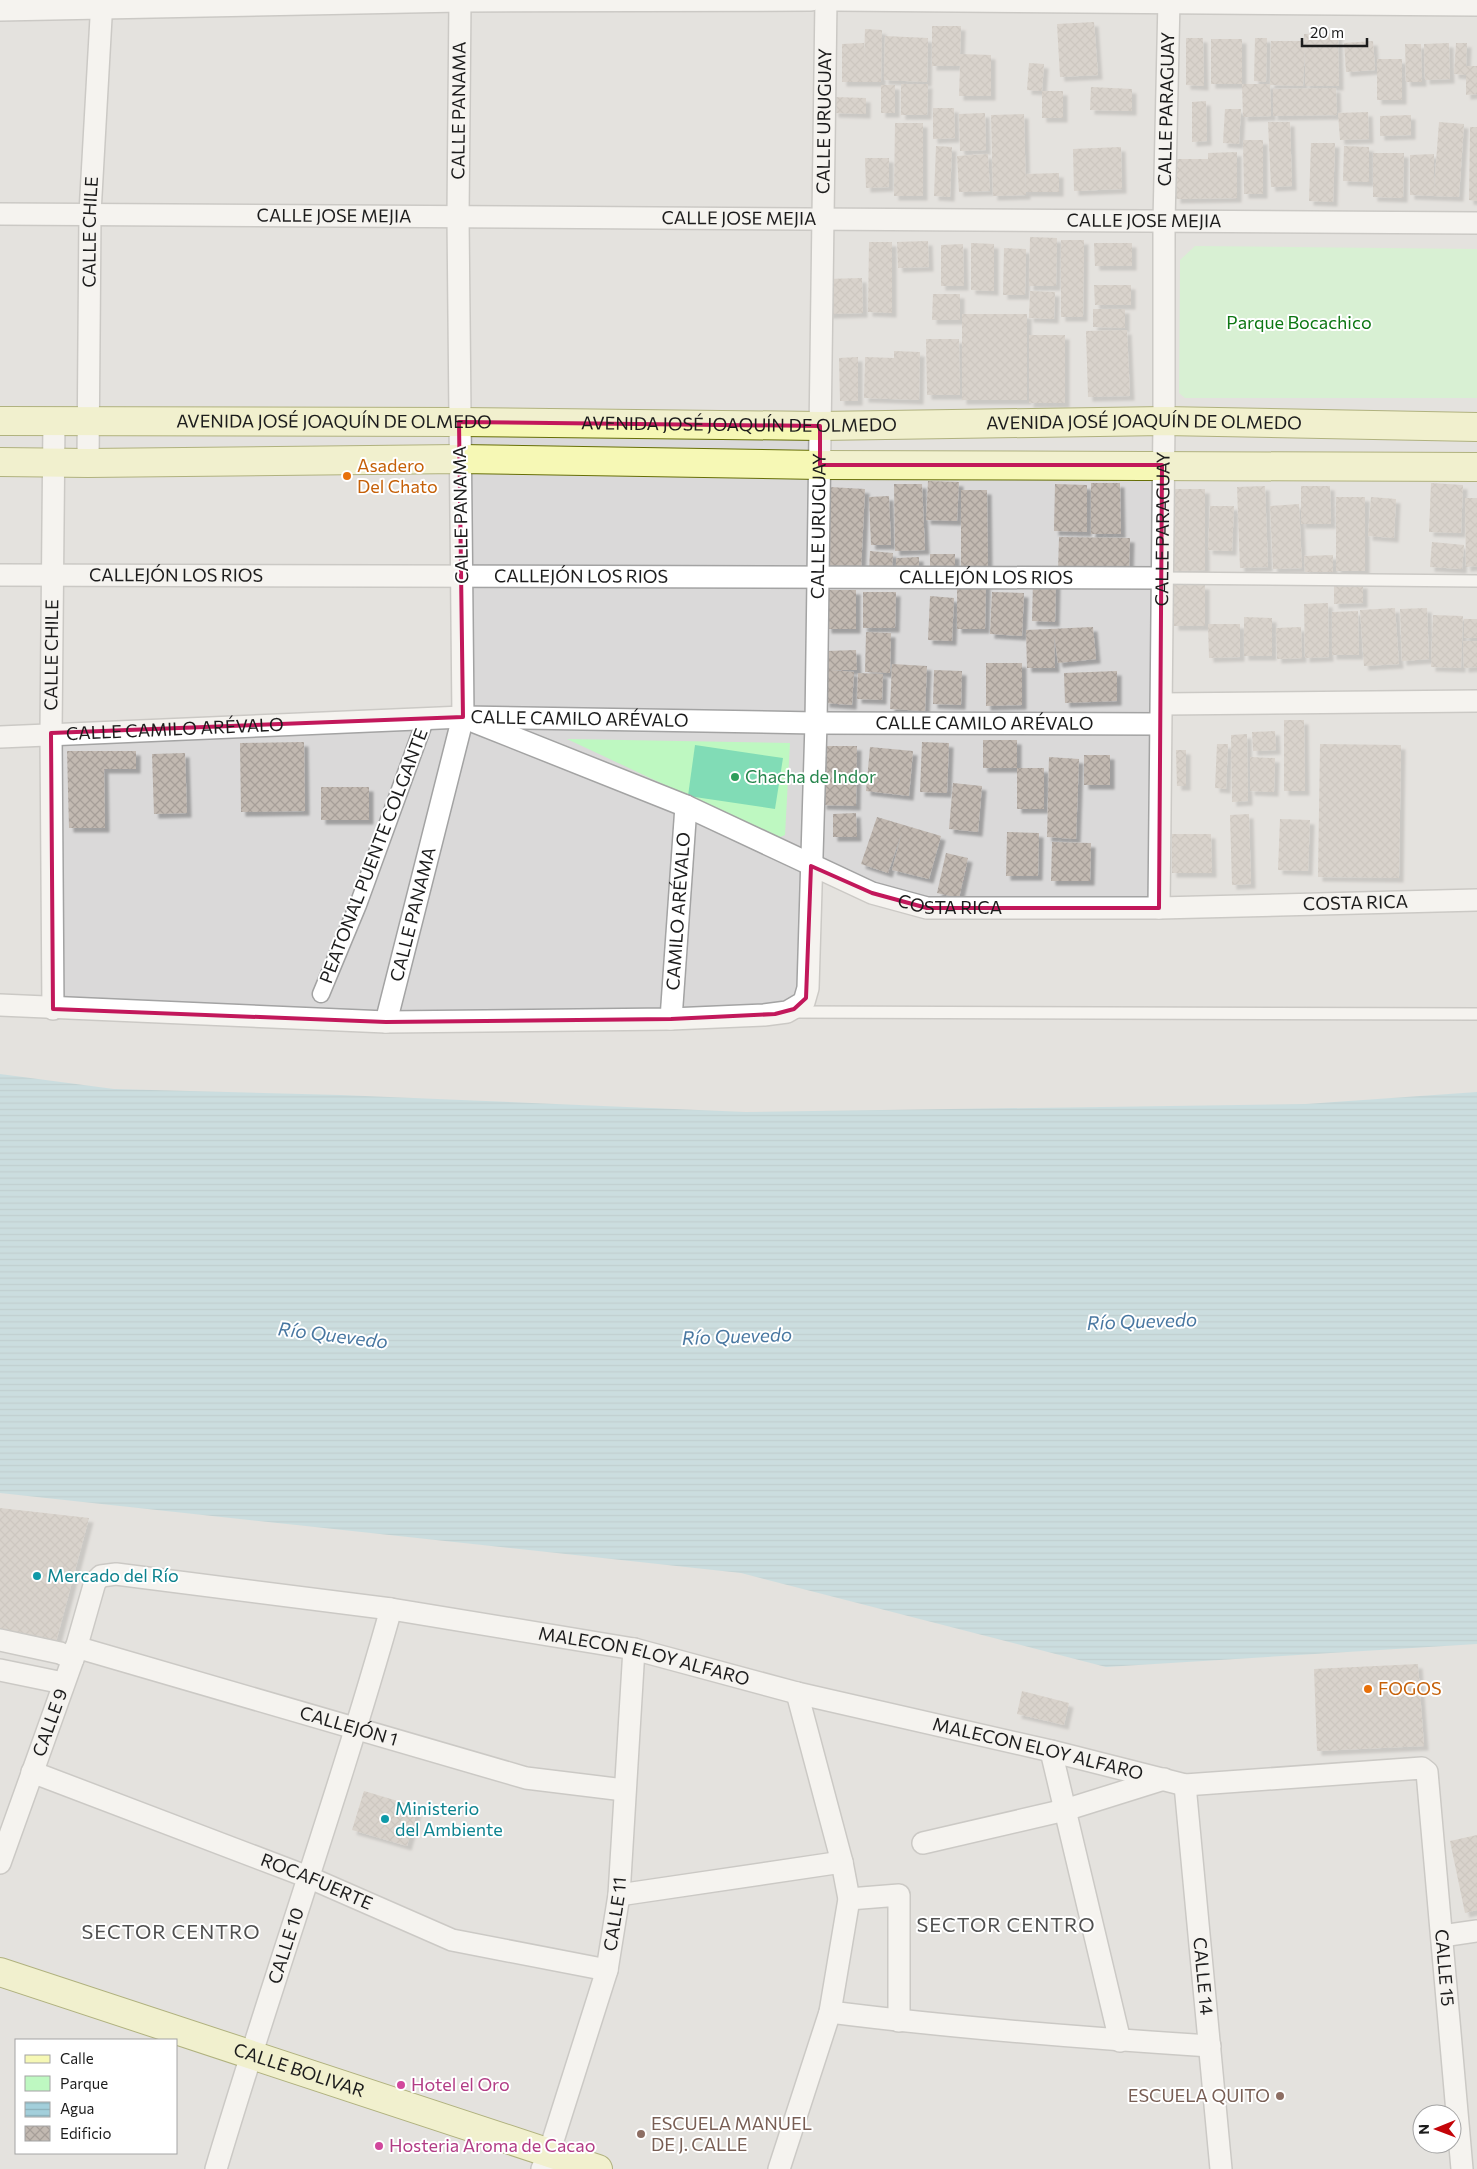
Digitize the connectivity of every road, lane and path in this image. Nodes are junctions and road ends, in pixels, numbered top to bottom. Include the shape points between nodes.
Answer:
1 (811, 0) edge
2 (826, 0) edge
3 (835, 0) edge
4 (460, 1) edge
5 (1168, 1) edge
6 (101, 4) edge
7 (1477, 5) edge
8 (0, 10) edge
9 (90, 213) junction
10 (0, 214) edge
11 (458, 216) junction
12 (822, 220) junction
13 (1164, 222) junction
14 (1477, 223) edge
15 (88, 420) junction
16 (0, 421) edge
17 (54, 421) junction
18 (1164, 421) junction
19 (459, 422) junction
20 (820, 426) junction
21 (1477, 427) edge
22 (460, 459) junction
23 (0, 462) edge
24 (54, 463) junction
25 (88, 463) junction
26 (820, 465) junction
27 (1162, 465) junction
28 (1477, 467) edge
29 (53, 574) junction
30 (0, 575) edge
31 (462, 575) junction
32 (818, 576) junction
33 (1162, 578) junction
34 (1477, 581) edge
35 (1477, 701) edge
36 (1161, 714) junction
37 (463, 717) junction
38 (426, 718) junction
39 (816, 724) junction
40 (52, 733) junction
41 (0, 737) edge
42 (686, 806) junction
43 (811, 866) junction
44 (1477, 900) edge
45 (1159, 908) junction
46 (321, 994) dead end
47 (0, 1005) edge
48 (53, 1009) junction
49 (787, 1012) junction
50 (1477, 1014) edge
51 (671, 1019) junction
52 (386, 1022) junction
53 (95, 1582) joint
54 (391, 1609) junction
55 (0, 1640) edge
56 (634, 1649) junction
57 (74, 1653) junction
58 (0, 1670) edge
59 (63, 1683) junction
60 (797, 1692) junction
61 (357, 1729) junction
62 (1051, 1751) junction
63 (1422, 1768) joint
64 (32, 1772) junction
65 (1164, 1779) junction
66 (1186, 1785) junction
67 (624, 1790) junction
68 (1065, 1810) junction
69 (5, 1829) edge
70 (923, 1843) dead end
71 (842, 1862) junction
72 (0, 1863) edge
73 (308, 1877) junction
74 (619, 1895) junction
75 (849, 1899) junction
76 (1477, 1931) edge
77 (1442, 1936) junction
78 (607, 1970) junction
79 (0, 1972) edge
80 (830, 2012) junction
81 (899, 2021) junction
82 (1120, 2041) junction
83 (1210, 2046) junction
84 (250, 2055) junction
85 (545, 2161) edge
86 (216, 2169) edge
87 (598, 2169) edge
88 (779, 2169) edge
89 (1221, 2169) edge
90 (1462, 2169) edge

1 - 4 street
2 - 12 street, CALLE URUGUAY
3 - 5 street
4 - 6 street
4 - 11 street, CALLE PANAMA
5 - 7 street
5 - 13 street, CALLE PARAGUAY
6 - 8 street
6 - 9 street, CALLE CHILE
9 - 10 street, CALLE JOSE MEJIA
9 - 11 street, CALLE JOSE MEJIA
9 - 15 street, CALLE CHILE
11 - 12 street, CALLE JOSE MEJIA
11 - 19 street, CALLE PANAMA
12 - 13 street, CALLE JOSE MEJIA
12 - 20 street, CALLE URUGUAY
13 - 14 street, CALLE JOSE MEJIA
13 - 18 street, CALLE PARAGUAY
15 - 17 main road, AVENIDA JOSÉ JOAQUÍN DE OLMEDO
15 - 19 main road, AVENIDA JOSÉ JOAQUÍN DE OLMEDO
15 - 25 street, CALLE CHILE
16 - 17 main road, AVENIDA JOSÉ JOAQUÍN DE OLMEDO
17 - 24 street, CALLE CHILE
18 - 20 main road, AVENIDA JOSÉ JOAQUÍN DE OLMEDO
18 - 21 main road, AVENIDA JOSÉ JOAQUÍN DE OLMEDO
18 - 27 street, CALLE PARAGUAY
19 - 20 main road, AVENIDA JOSÉ JOAQUÍN DE OLMEDO
19 - 22 street, CALLE PANAMA
20 - 26 street, CALLE URUGUAY
22 - 25 main road
22 - 26 main road
22 - 31 street, CALLE PANAMA
23 - 24 main road
24 - 25 main road
24 - 29 street, CALLE CHILE
26 - 27 main road
26 - 32 street, CALLE URUGUAY
27 - 28 main road
27 - 33 street, CALLE PARAGUAY
29 - 30 street, CALLEJÓN LOS RIOS
29 - 31 street, CALLEJÓN LOS RIOS
29 - 40 street, CALLE CHILE
31 - 32 street, CALLEJÓN LOS RIOS
31 - 37 street, CALLE PANAMA
32 - 33 street, CALLEJÓN LOS RIOS
32 - 39 street, CALLE URUGUAY
33 - 34 lane
33 - 36 street, CALLE PARAGUAY
35 - 36 street, CALLE CAMILO ARÉVALO
36 - 39 street, CALLE CAMILO ARÉVALO
36 - 45 street, CALLE PARAGUAY
37 - 38 street, CALLE CAMILO ARÉVALO
37 - 39 street, CALLE CAMILO ARÉVALO
37 - 42 street, COSTA RICA
37 - 52 street, CALLE PANAMA
38 - 40 street, CALLE CAMILO ARÉVALO
38 - 46 street, PEATONAL PUENTE COLGANTE via 358,905
39 - 43 street, CALLE URUGUAY
40 - 41 street, CALLE CAMILO ARÉVALO
40 - 48 street, CALLE CHILE
42 - 43 street, COSTA RICA
42 - 51 street, CAMILO ARÉVALO
43 - 45 street, COSTA RICA via 879,896 927,908
43 - 49 street, CALLE URUGUAY via 807,993 800,1005
44 - 45 street, COSTA RICA
47 - 48 street
48 - 52 street
49 - 50 lane
49 - 51 street
51 - 52 street
53 - 54 street, MALECON ELOY ALFARO via 101,1576 116,1574
53 - 57 street, CALLE 9
54 - 56 street, MALECON ELOY ALFARO
54 - 61 street, CALLE 10
55 - 57 street
56 - 60 street, MALECON ELOY ALFARO
56 - 67 street, CALLE 11
57 - 59 street, CALLE 9
57 - 61 street, CALLEJÓN 1
58 - 59 street
59 - 64 street, CALLE 9
60 - 62 street, MALECON ELOY ALFARO
60 - 71 street
61 - 67 street, CALLEJÓN 1 via 526,1778
61 - 73 street, CALLE 10
62 - 65 street, MALECON ELOY ALFARO
62 - 68 street
63 - 66 street, MALECON ELOY ALFARO
63 - 77 street, CALLE 15 via 1426,1772
64 - 69 street, CALLE 9
64 - 73 street, ROCAFUERTE
65 - 66 street, MALECON ELOY ALFARO
65 - 68 street
66 - 83 street, CALLE 14
67 - 74 street, CALLE 11
68 - 70 street
68 - 82 street
69 - 72 street, CALLE 9
71 - 74 street
71 - 75 street
73 - 78 street, ROCAFUERTE via 452,1940
73 - 84 street, CALLE 10
74 - 78 street, CALLE 11
75 - 80 street
75 - 81 street via 899,1895
76 - 77 street
77 - 90 street, CALLE 15
78 - 85 street, CALLE 11
79 - 84 main road, CALLE BOLIVAR
80 - 81 street
80 - 88 street
81 - 82 street
82 - 83 street
83 - 89 street, CALLE 14
84 - 85 main road, CALLE BOLIVAR
84 - 86 street, CALLE 10
85 - 87 main road, CALLE BOLIVAR

